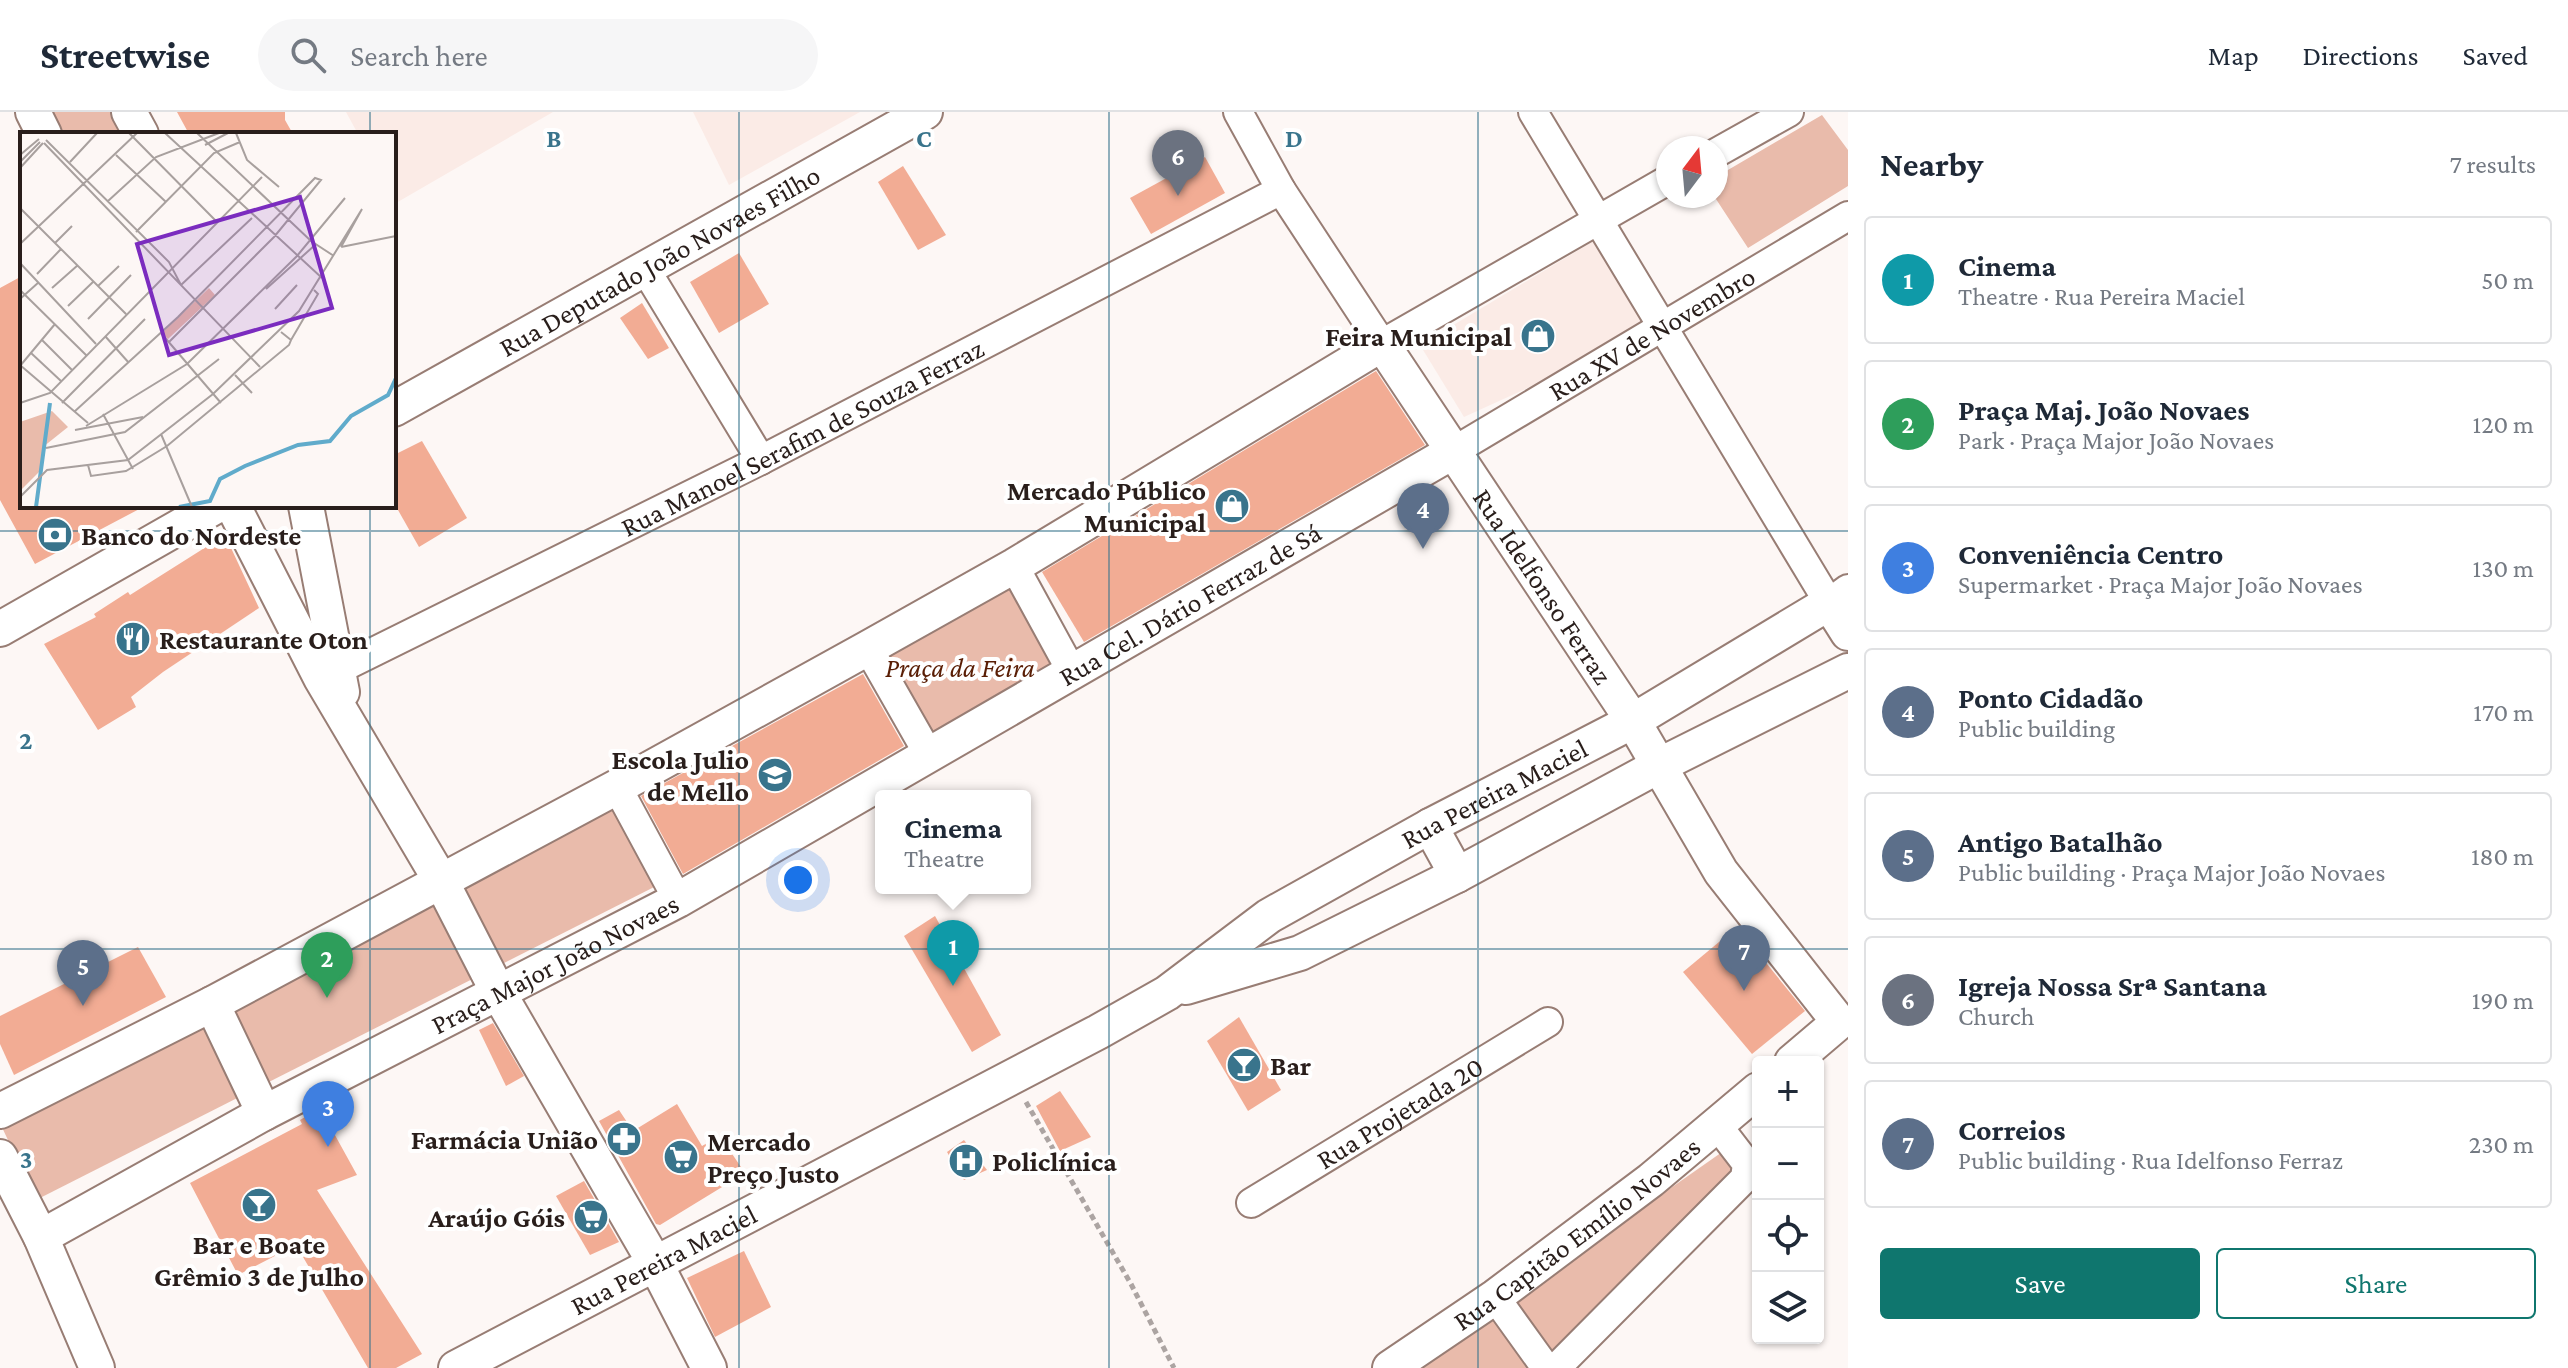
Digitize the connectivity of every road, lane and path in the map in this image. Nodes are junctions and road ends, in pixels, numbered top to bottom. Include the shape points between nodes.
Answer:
1 (33, 112) edge
2 (129, 112) edge
3 (1238, 112) edge
4 (1533, 112) edge
5 (1789, 112) edge
6 (912, 115) edge
7 (43, 132) edge
8 (140, 132) edge
9 (1728, 146) edge
10 (1656, 187) edge
11 (1281, 190) junction
12 (1848, 216) edge
13 (1597, 220) junction
14 (644, 267) junction
15 (1661, 327) junction
16 (1382, 344) junction
17 (396, 408) edge
18 (1454, 451) junction
19 (761, 460) junction
20 (212, 508) edge
21 (234, 508) edge
22 (306, 508) edge
23 (1014, 566) junction
24 (1838, 596) edge
25 (0, 629) edge
26 (1848, 633) edge
27 (868, 648) junction
28 (1848, 671) edge
29 (1072, 672) junction
30 (329, 675) junction
31 (1633, 721) junction
32 (929, 755) junction
33 (1660, 765) junction
34 (617, 787) junction
35 (1430, 826) junction
36 (1457, 875) junction
37 (441, 881) junction
38 (678, 900) junction
39 (498, 992) junction
40 (1167, 993) junction
41 (212, 1004) junction
42 (1843, 1018) edge
43 (1548, 1022) dead end
44 (1799, 1056) edge
45 (1011, 1077) junction
46 (1752, 1095) edge
47 (0, 1111) edge
48 (264, 1113) junction
49 (1717, 1125) junction
50 (0, 1157) edge
51 (1251, 1203) dead end
52 (41, 1237) junction
53 (656, 1265) junction
54 (1495, 1297) junction
55 (97, 1368) edge
56 (456, 1368) edge
57 (709, 1368) edge
58 (1174, 1368) edge
59 (1390, 1368) edge
60 (1546, 1368) edge
61 (1556, 1368) edge

1 - 7 street
2 - 8 street
3 - 11 street
4 - 13 street
5 - 9 street
6 - 14 street, Rua Deputado João Novaes Filho
10 - 13 street
11 - 16 street
11 - 19 street, Rua Manoel Serafim de Souza Ferraz
12 - 15 street, Rua XV de Novembro
13 - 15 street
13 - 16 street
14 - 17 street, Rua Deputado João Novaes Filho
14 - 19 street
15 - 18 street, Rua XV de Novembro
15 - 24 street
16 - 18 street, Rua Idelfonso Ferraz
16 - 23 street
18 - 29 street, Rua Cel. Dário Ferraz de Sá
18 - 31 street, Rua Idelfonso Ferraz
19 - 30 street, Rua Manoel Serafim de Souza Ferraz
20 - 25 street
21 - 30 street
22 - 30 street
23 - 27 street
23 - 29 street
24 - 26 street
24 - 31 street, Rua Pereira Maciel
27 - 32 street
27 - 34 street
28 - 33 street, Rua Pereira Maciel
29 - 32 street, Rua Cel. Dário Ferraz de Sá
30 - 37 street via 350,724
31 - 33 street, Rua Idelfonso Ferraz
31 - 35 street, Rua Pereira Maciel
32 - 38 street, Rua Cel. Dário Ferraz de Sá
33 - 36 street, Rua Pereira Maciel
33 - 42 street via 1721,872
34 - 37 street
34 - 38 street, Praça Major João Novaes
35 - 36 street
35 - 40 street, Rua Pereira Maciel via 1269,916
36 - 40 street, Rua Pereira Maciel via 1300,953
37 - 39 street
37 - 41 street
38 - 39 street, Praça Major João Novaes
39 - 48 street, Praça Major João Novaes
39 - 53 street
40 - 45 street, Rua Pereira Maciel
41 - 47 street
41 - 48 street
42 - 44 street
43 - 51 street, Rua Projetada 20
45 - 53 street, Rua Pereira Maciel
45 - 58 path
46 - 49 street, Rua Capitão Emílio Novaes
48 - 52 street, Praça Major João Novaes
49 - 54 street, Rua Capitão Emílio Novaes
49 - 61 street via 1747,1164 1745,1178
50 - 52 street
52 - 55 street
53 - 56 street, Rua Pereira Maciel
53 - 57 street
54 - 59 street, Rua Capitão Emílio Novaes
54 - 60 street

